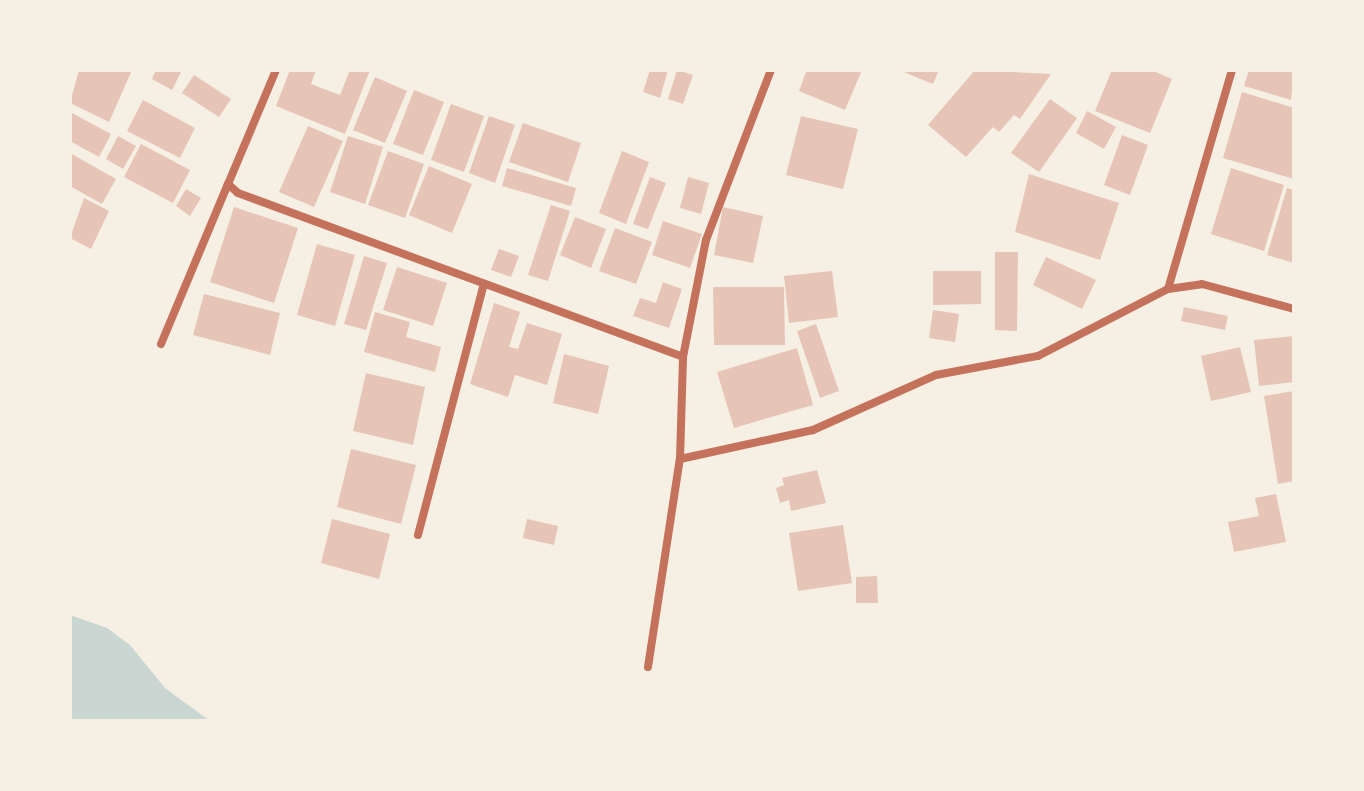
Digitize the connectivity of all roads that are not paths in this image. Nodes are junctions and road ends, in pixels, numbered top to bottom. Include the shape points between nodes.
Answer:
1 (276, 70) edge
2 (771, 70) edge
3 (1232, 70) edge
4 (228, 184) junction
5 (484, 283) junction
6 (1168, 289) junction
7 (1294, 309) edge
8 (161, 344) dead end
9 (683, 357) junction
10 (680, 459) junction
11 (418, 535) dead end
12 (648, 667) dead end

1 - 4 street
2 - 9 street via 706,240
3 - 6 street
4 - 5 street via 238,193
4 - 8 street
5 - 9 street
5 - 11 street
6 - 7 street via 1202,284
6 - 10 street via 1038,356 936,375 813,430
9 - 10 street
10 - 12 street

